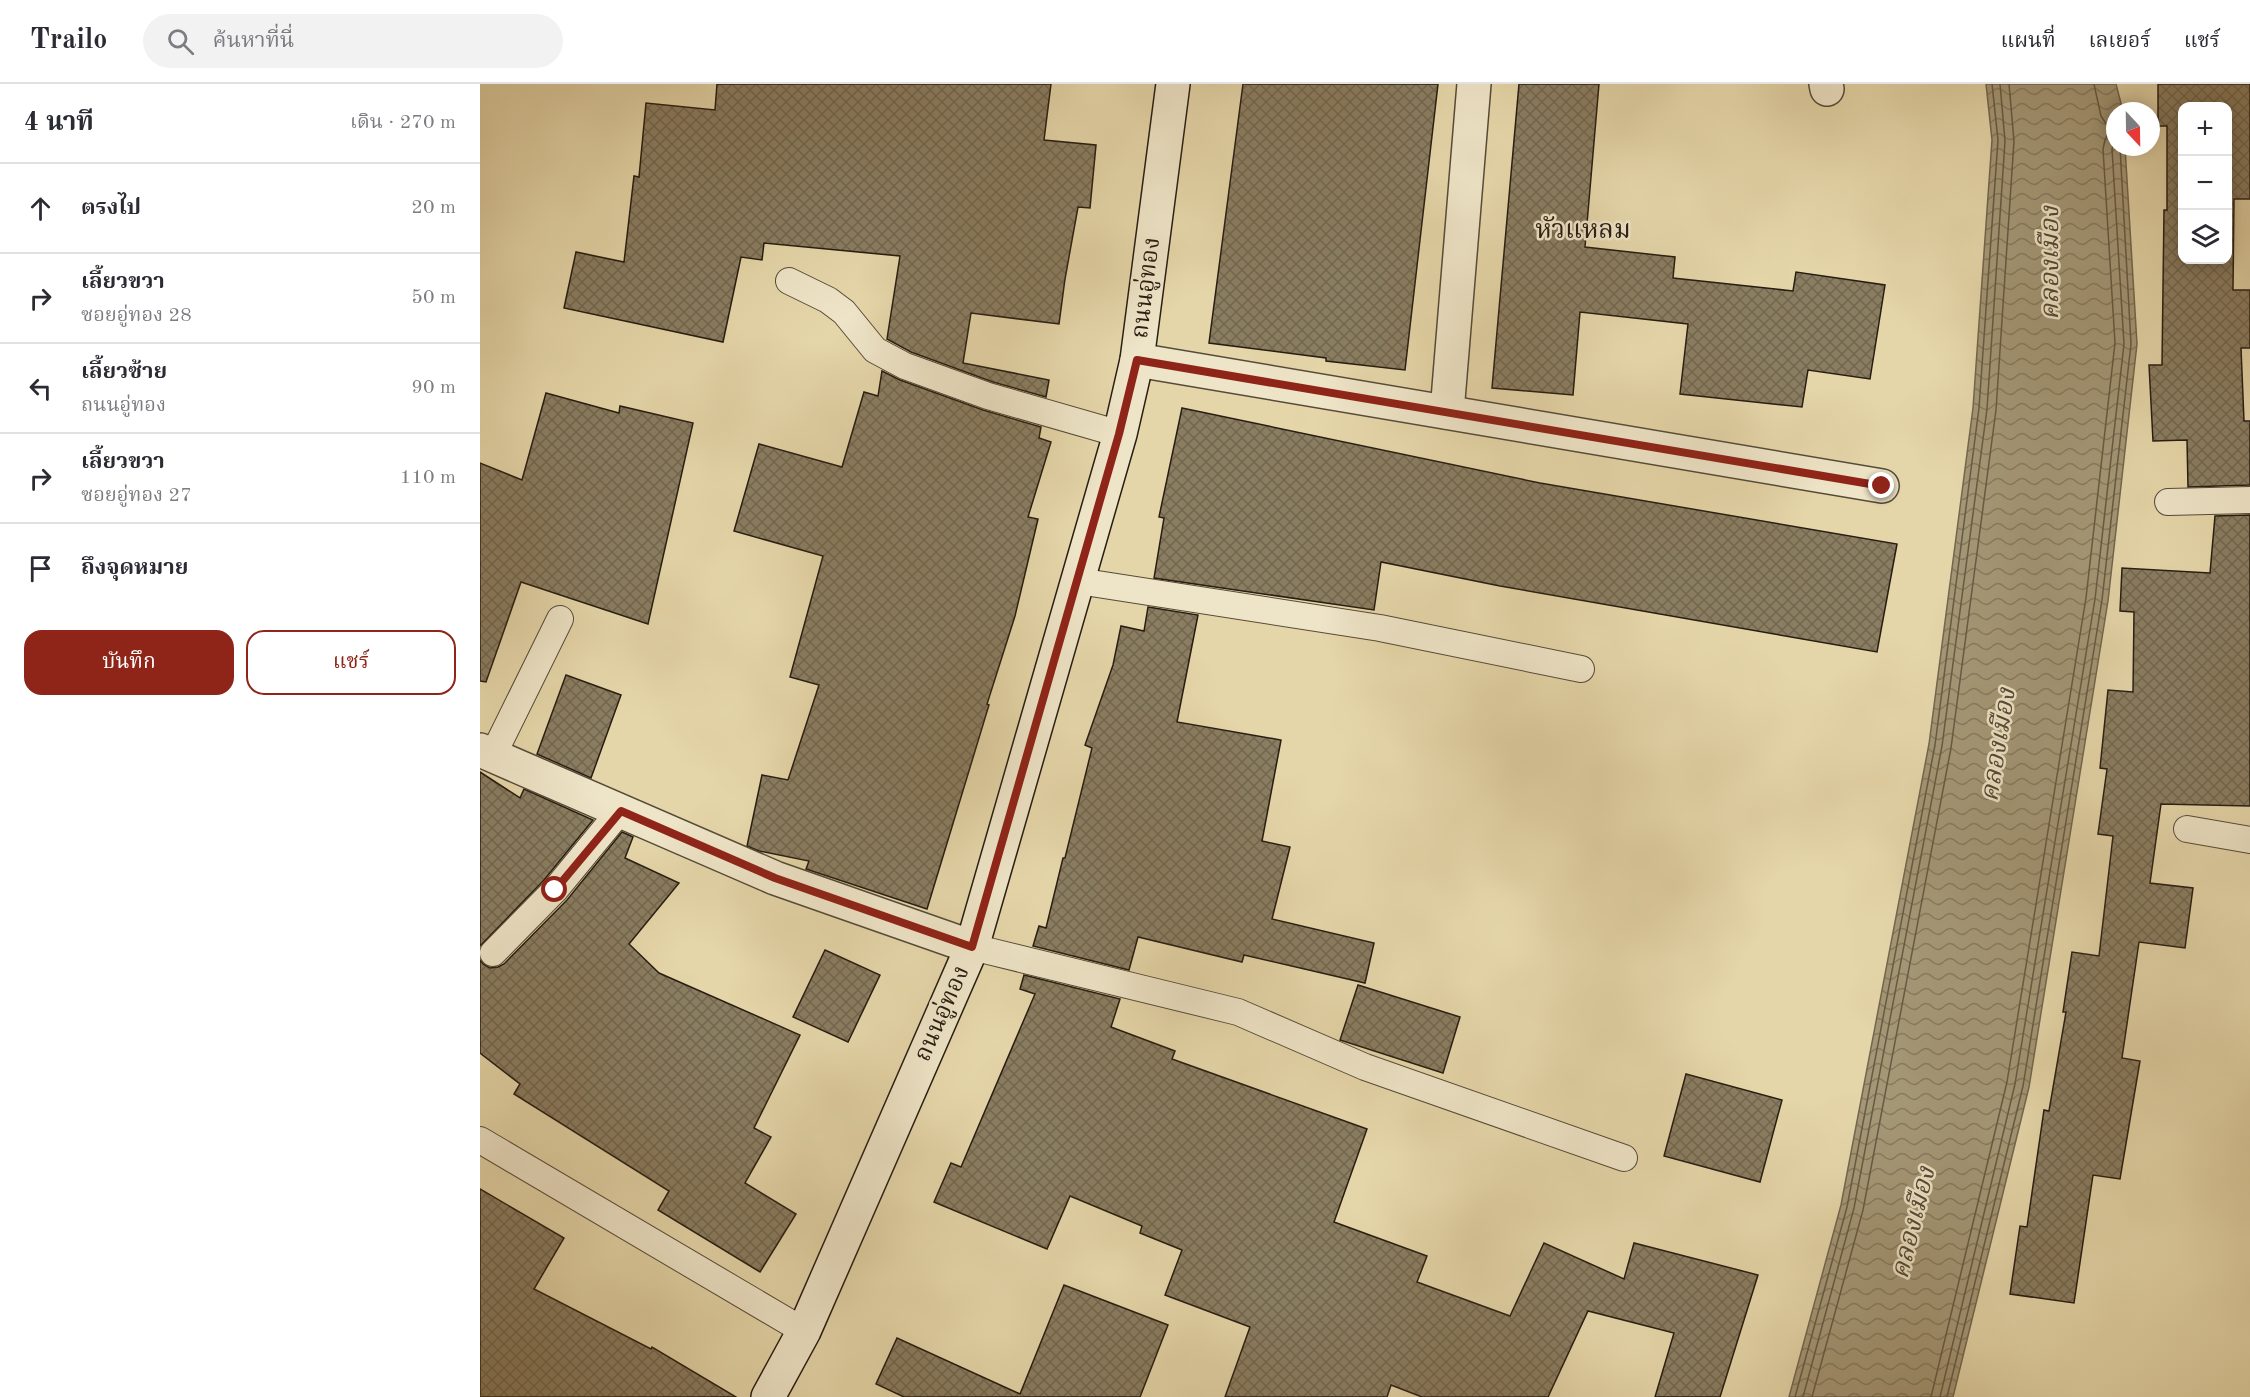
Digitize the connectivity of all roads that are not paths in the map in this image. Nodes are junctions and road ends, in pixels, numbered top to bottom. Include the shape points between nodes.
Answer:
1 (1173, 84) edge
2 (1474, 84) edge
3 (789, 281) dead end
4 (1137, 360) junction
5 (1446, 412) junction
6 (1119, 434) junction
7 (1882, 486) dead end
8 (2250, 500) edge
9 (2168, 502) dead end
10 (1078, 581) junction
11 (560, 619) dead end
12 (1581, 669) dead end
13 (487, 753) edge
14 (621, 811) junction
15 (2187, 829) dead end
16 (2250, 840) edge
17 (972, 947) junction
18 (493, 953) dead end
19 (480, 1140) edge
20 (1624, 1158) dead end
21 (804, 1332) junction
22 (768, 1397) edge

1 - 4 street, ถนนอู่ทอง
2 - 5 street
3 - 6 lane via 844,312 883,356 988,396
4 - 5 street
4 - 6 street, ถนนอู่ทอง
5 - 7 street
6 - 10 street, ถนนอู่ทอง
8 - 9 lane
10 - 12 lane via 1380,628
10 - 17 street, ถนนอู่ทอง
11 - 13 lane
13 - 14 street
14 - 17 street via 775,878
14 - 18 lane via 555,890
15 - 16 lane
17 - 20 lane via 1238,1012 1365,1067
17 - 21 street, ถนนอู่ทอง
19 - 21 lane
21 - 22 street, ถนนอู่ทอง

